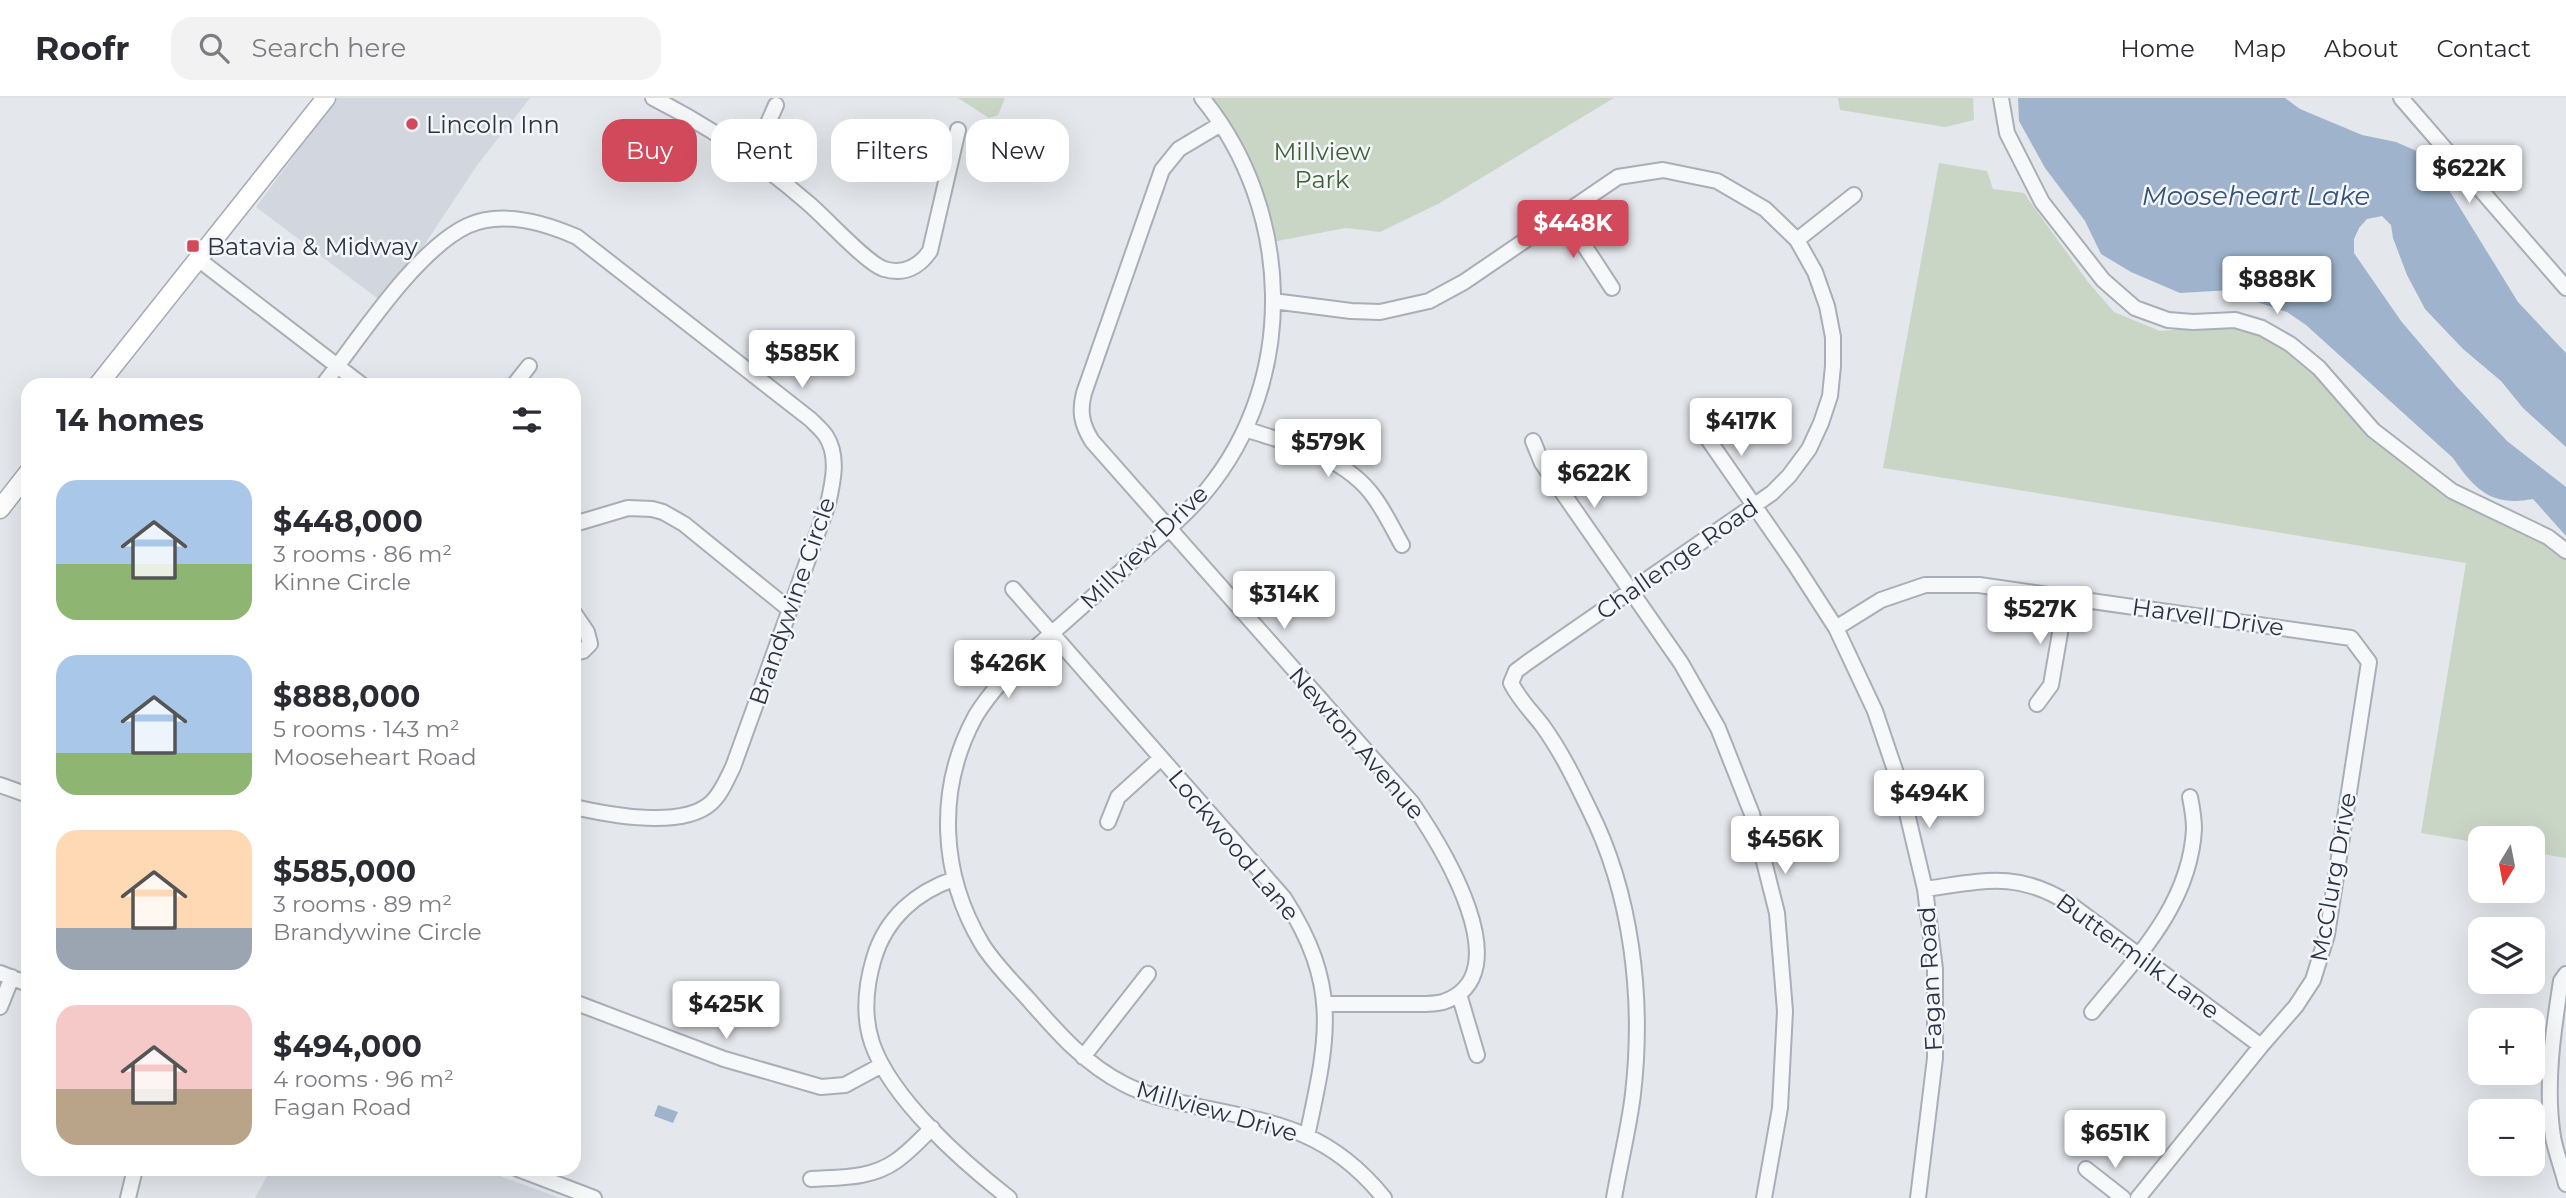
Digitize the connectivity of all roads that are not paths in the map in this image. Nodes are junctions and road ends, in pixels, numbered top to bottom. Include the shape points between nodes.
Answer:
1 (326, 98) edge
2 (653, 98) edge
3 (1202, 98) edge
4 (2001, 98) edge
5 (2401, 98) edge
6 (776, 105) dead end
7 (770, 119) edge
8 (1221, 124) junction
9 (958, 130) dead end
10 (711, 133) edge
11 (783, 182) edge
12 (1854, 195) dead end
13 (1563, 214) junction
14 (1797, 240) junction
15 (198, 259) junction
16 (1612, 288) dead end
17 (2566, 288) edge
18 (1273, 301) junction
19 (338, 366) junction
20 (529, 366) dead end
21 (104, 378) edge
22 (329, 378) edge
23 (353, 378) edge
24 (520, 378) edge
25 (1707, 415) dead end
26 (1245, 429) junction
27 (1533, 441) dead end
28 (21, 482) edge
29 (1754, 507) junction
30 (0, 509) edge
31 (581, 522) edge
32 (1169, 528) junction
33 (1402, 545) dead end
34 (2566, 551) edge
35 (1013, 589) dead end
36 (1630, 593) junction
37 (2066, 598) junction
38 (790, 610) junction
39 (581, 623) edge
40 (1836, 628) junction
41 (1051, 634) junction
42 (581, 651) edge
43 (2370, 662) joint
44 (2037, 704) dead end
45 (1161, 758) junction
46 (0, 785) edge
47 (21, 792) edge
48 (2190, 797) dead end
49 (581, 808) edge
50 (1108, 822) dead end
51 (954, 879) junction
52 (1925, 889) junction
53 (2138, 955) junction
54 (1148, 974) dead end
55 (2566, 974) edge
56 (6, 975) edge
57 (1458, 994) junction
58 (1325, 1004) junction
59 (581, 1005) edge
60 (0, 1007) edge
61 (2092, 1012) dead end
62 (2261, 1046) junction
63 (1477, 1055) dead end
64 (1083, 1057) junction
65 (882, 1065) junction
66 (933, 1128) junction
67 (1307, 1136) junction
68 (2086, 1169) dead end
69 (133, 1176) edge
70 (536, 1176) edge
71 (811, 1179) dead end
72 (2566, 1184) edge
73 (128, 1198) edge
74 (594, 1198) edge
75 (1009, 1198) edge
76 (1384, 1198) edge
77 (1614, 1198) edge
78 (1764, 1198) edge
79 (1918, 1198) edge
80 (2123, 1198) edge
81 (2137, 1198) edge

1 - 15 main road
2 - 10 street
3 - 8 street, Millview Drive
4 - 34 street via 2007,133 2042,202 2103,280 2135,308 2168,320 2235,320 2262,328 2290,344 2319,369 2373,430 2452,491 2548,537
5 - 17 street
6 - 7 street
8 - 18 street, Millview Drive via 1251,178 1261,209 1273,269
8 - 32 street, Newton Avenue via 1179,149 1162,170 1082,404 1085,429 1092,441
9 - 11 street via 930,251 911,270 886,270 873,264
12 - 14 street
13 - 14 street, Challenge Road via 1618,177 1663,170 1717,181 1765,209
13 - 16 street
13 - 18 street, Challenge Road via 1429,301 1380,312
14 - 29 street, Challenge Road via 1827,306 1833,337 1830,396 1809,449 1789,476
15 - 19 street
15 - 21 main road
18 - 26 street, Millview Drive via 1266,368
19 - 22 street, Brandywine Circle
19 - 23 street
19 - 38 street, Brandywine Circle via 429,253 467,226 522,220 551,225 577,237 827,436 834,459 833,481
20 - 24 street
25 - 29 street, Fagan Road via 1707,439
26 - 32 street, Millview Drive via 1207,490
26 - 33 street via 1321,455 1343,468 1373,496
27 - 36 street via 1542,463
28 - 30 main road
29 - 36 street, Challenge Road
29 - 40 street, Fagan Road
31 - 38 street via 628,508 663,512
32 - 41 street, Millview Drive
32 - 57 street, Newton Avenue via 1412,803 1431,831 1464,897 1477,944 1475,974
35 - 41 street, Lockwood Lane
36 - 77 street, Challenge Road via 1516,671 1511,682 1569,768 1591,813 1621,898 1631,947 1636,996 1634,1083
36 - 78 street via 1681,663 1718,728 1752,814 1777,914 1785,1011 1780,1108
37 - 40 street, Harvell Drive via 1979,585 1925,585 1881,600
37 - 43 street, Harvell Drive via 2351,638
37 - 44 street via 2051,685
38 - 49 street, Brandywine Circle via 733,767 711,803 684,816 669,817
39 - 42 street via 590,644
40 - 52 street, Fagan Road via 1875,712 1897,776
41 - 45 street, Lockwood Lane
41 - 51 street, Millview Drive via 991,694 965,738 948,806
43 - 62 street, McClurg Drive via 2322,956 2306,994
45 - 50 street via 1118,797
45 - 58 street, Lockwood Lane via 1284,898 1312,947
46 - 47 street
48 - 53 street via 2194,828 2181,890
51 - 64 street, Millview Drive via 984,946
51 - 65 street via 922,892 909,903 877,949 866,1010
52 - 53 street, Buttermilk Lane via 1990,880 2038,886
52 - 79 street, Fagan Road via 1935,969 1935,1058
53 - 61 street
53 - 62 street, Buttermilk Lane
54 - 64 street
55 - 72 street via 2552,1035 2549,1101 2553,1139
56 - 60 street
57 - 58 street via 1423,1004
57 - 63 street
58 - 67 street, Lockwood Lane via 1324,1060
59 - 65 street via 724,1059 821,1087 845,1085
62 - 81 street, McClurg Drive
64 - 67 street, Millview Drive via 1126,1085 1150,1094 1278,1124
65 - 66 street
66 - 71 street via 878,1171
66 - 75 street
67 - 76 street, Millview Drive via 1349,1161
68 - 80 street
69 - 73 street
70 - 74 street

